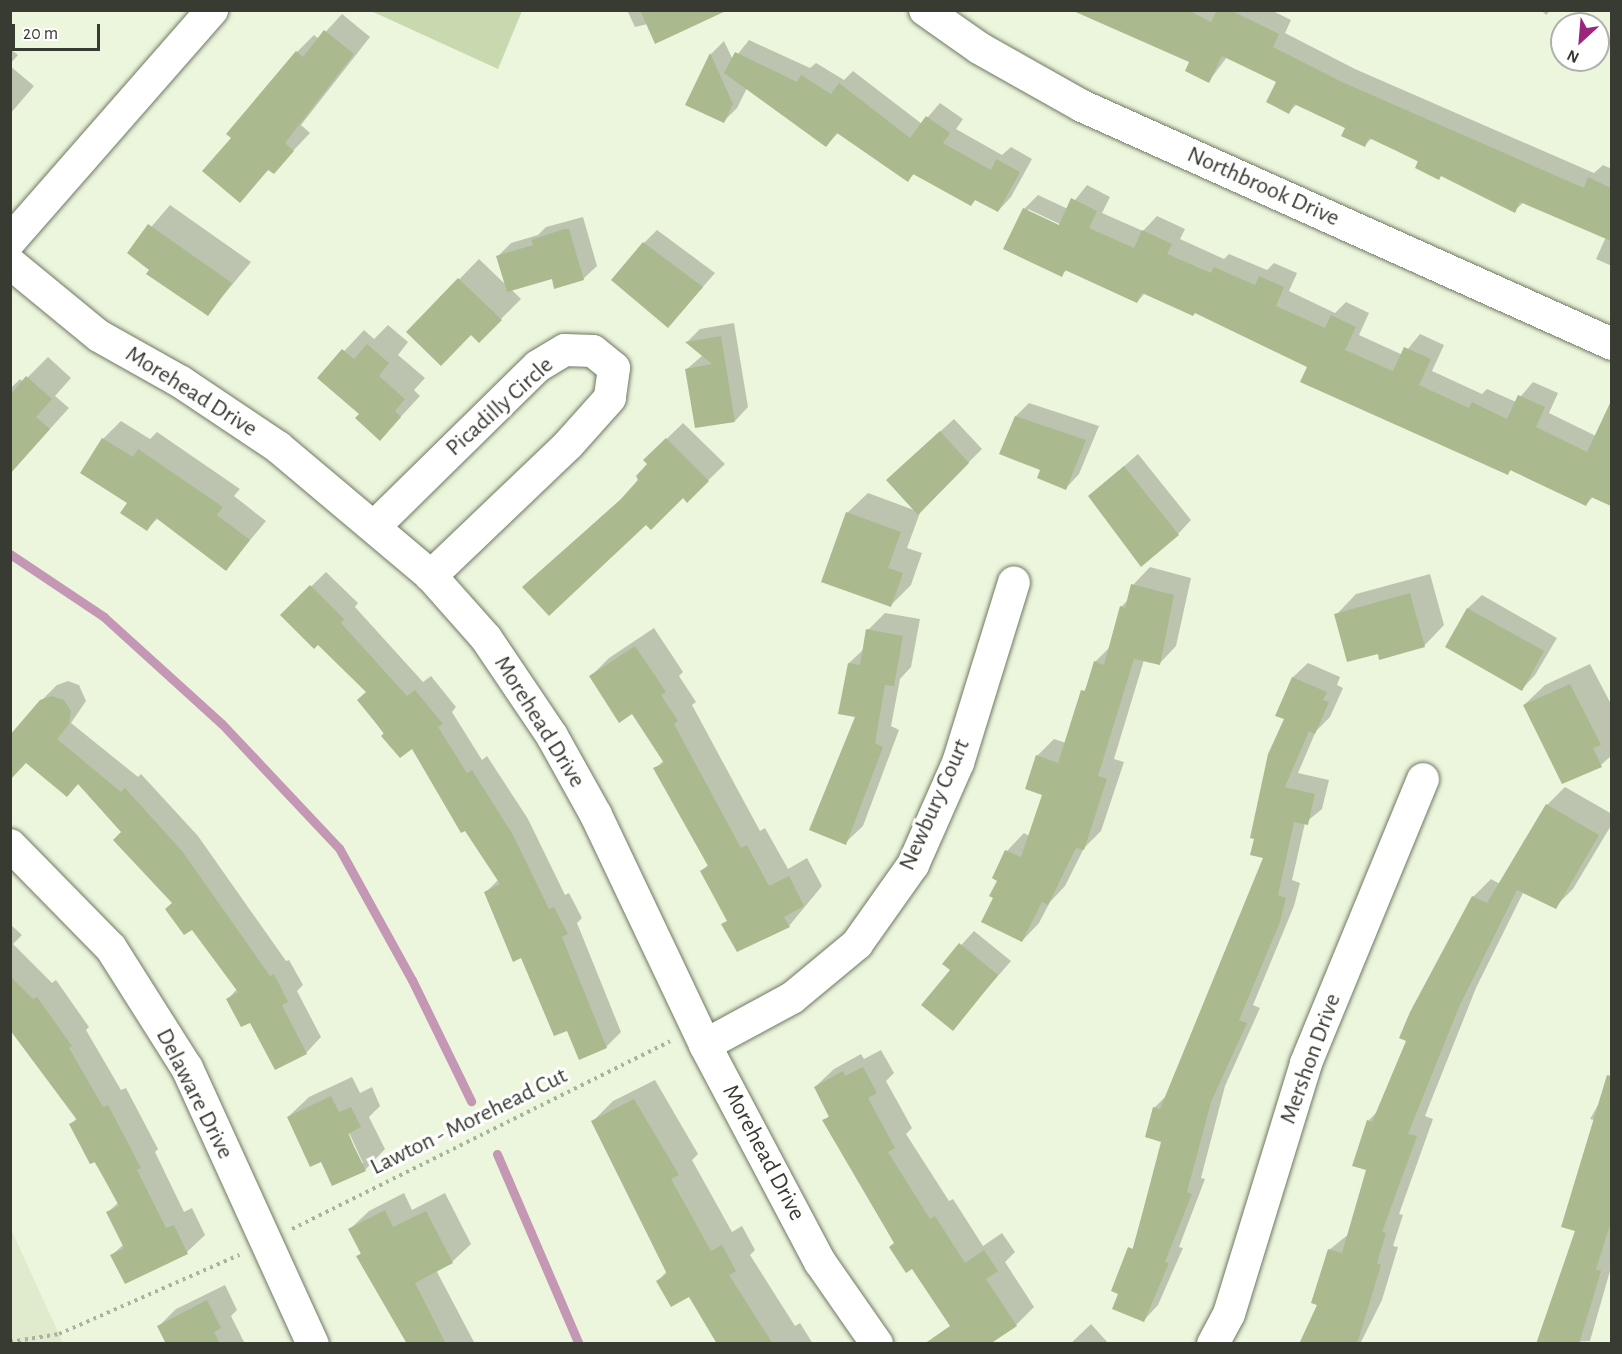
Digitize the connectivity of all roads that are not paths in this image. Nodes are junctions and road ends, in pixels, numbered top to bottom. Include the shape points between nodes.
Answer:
1 (212, 10) edge
2 (925, 10) edge
3 (10, 242) edge
4 (10, 263) edge
5 (1611, 344) edge
6 (375, 526) junction
7 (431, 576) junction
8 (1014, 582) dead end
9 (1423, 779) dead end
10 (10, 845) edge
11 (705, 1045) junction
12 (314, 1344) edge
13 (877, 1344) edge
14 (1213, 1344) edge

1 - 3 street
2 - 5 street, Northbrook Drive via 979,48 1082,106
4 - 6 street, Morehead Drive via 99,336 181,382 278,447
6 - 7 street, Morehead Drive
6 - 7 street, Picadilly Circle via 538,366 565,350 593,351 614,368 610,399 568,445
7 - 11 street, Morehead Drive via 486,638 552,736 596,815
8 - 11 street, Newbury Court via 958,763 913,865 856,944 792,999
9 - 14 street, Mershon Drive via 1306,1063 1228,1314
10 - 12 street, Delaware Drive via 111,948 187,1068
11 - 13 street, Morehead Drive via 820,1262

